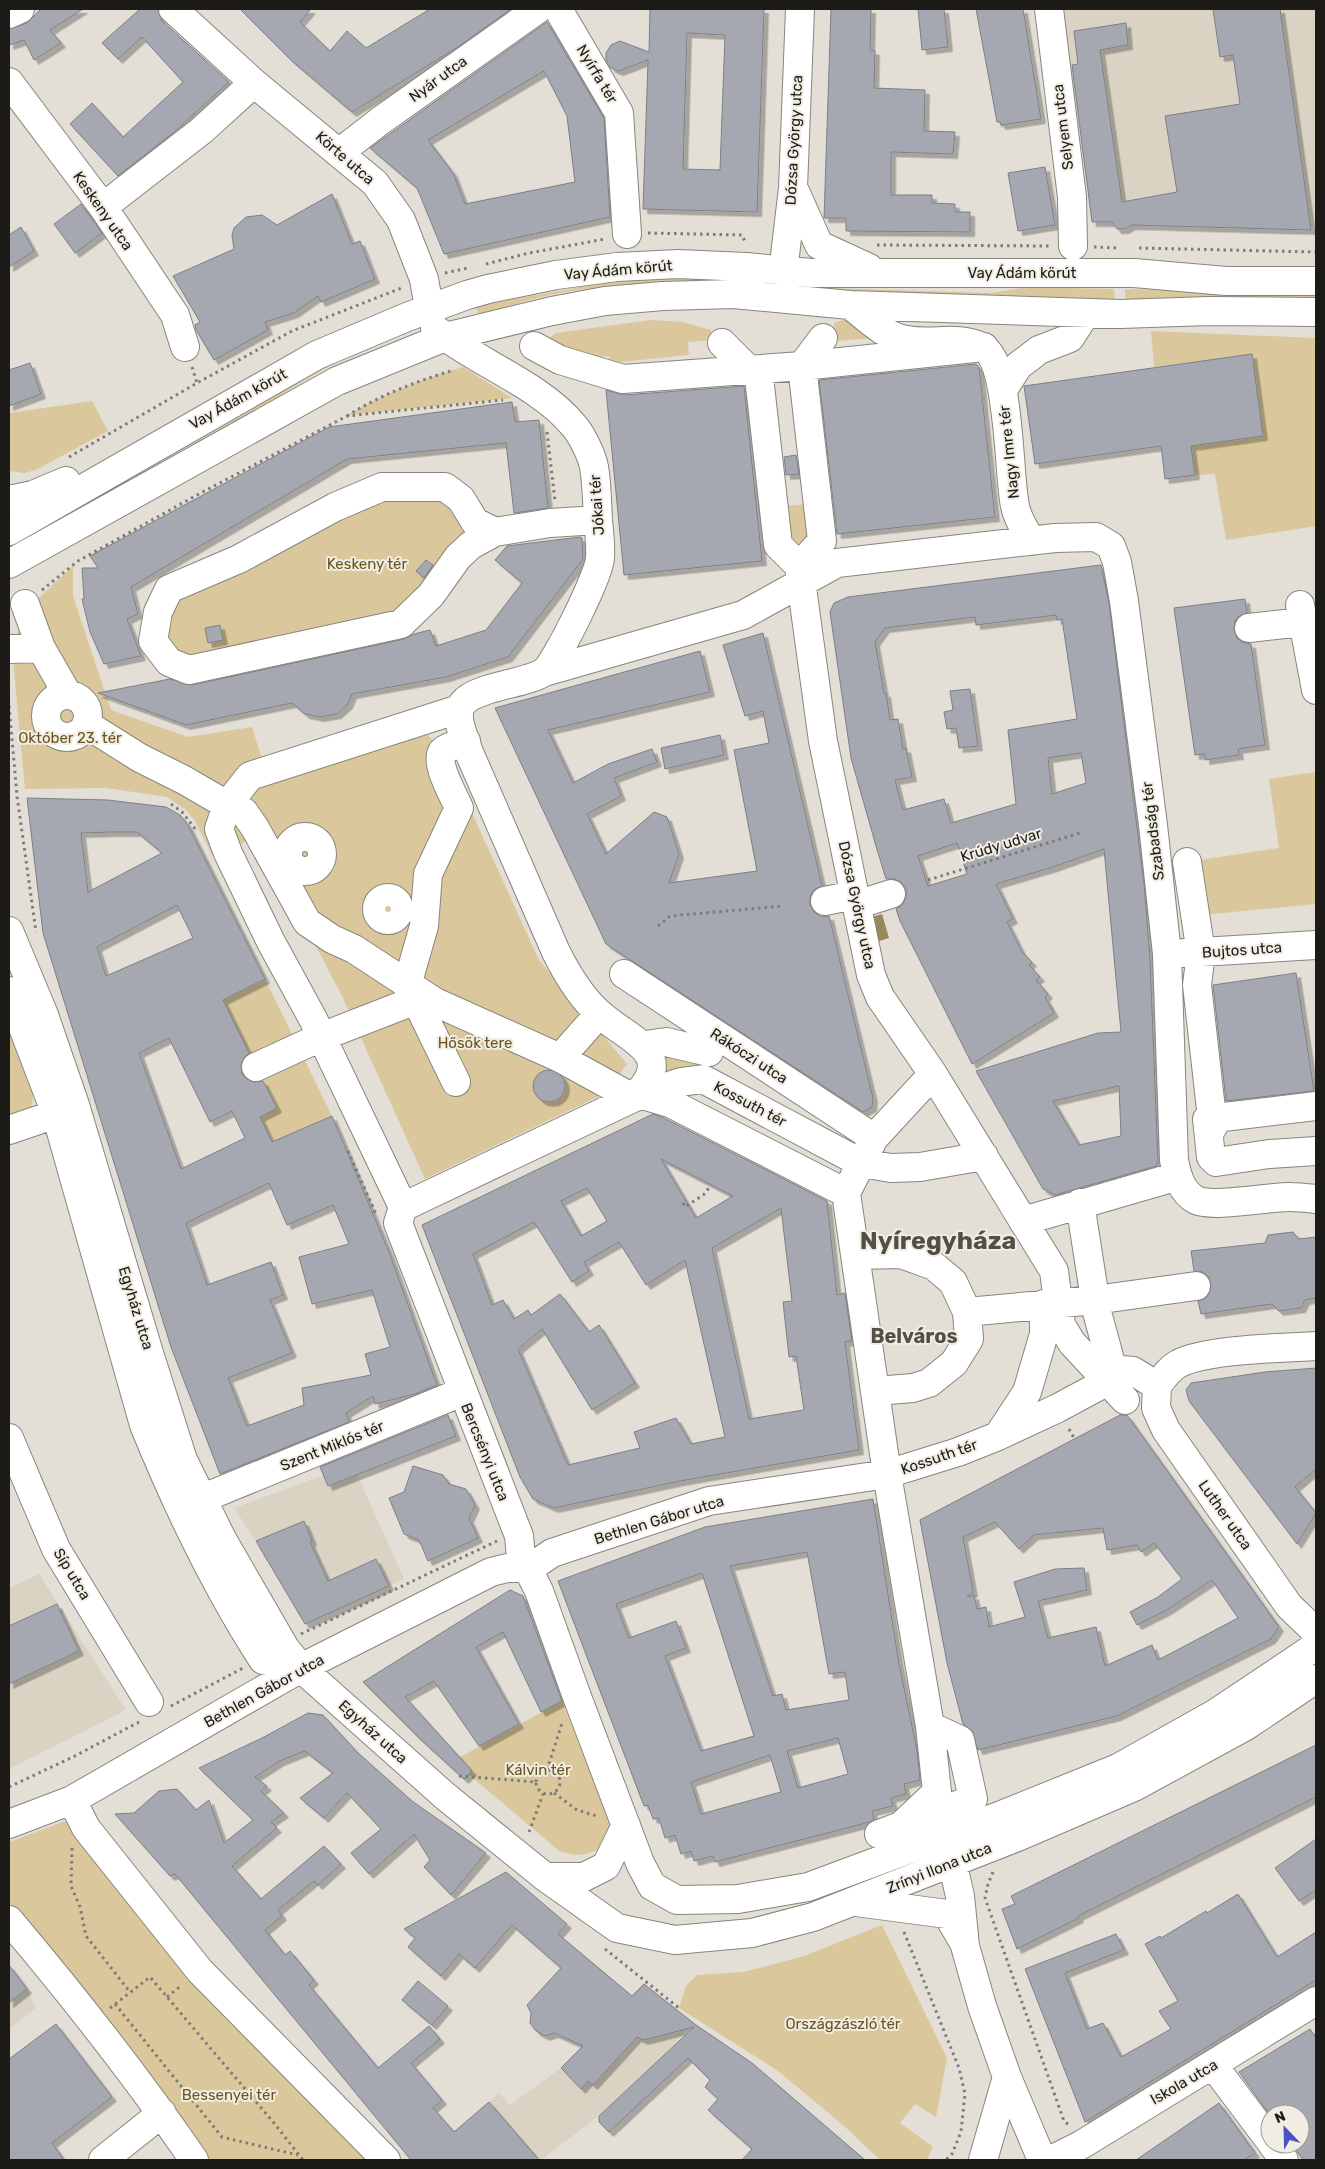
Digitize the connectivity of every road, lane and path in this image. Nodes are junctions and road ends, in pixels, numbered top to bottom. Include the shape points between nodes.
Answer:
1 (20, 9) edge
2 (173, 9) edge
3 (538, 9) edge
4 (558, 9) edge
5 (800, 9) edge
6 (1049, 9) edge
7 (9, 14) edge
8 (9, 82) edge
9 (254, 83) junction
10 (340, 152) junction
11 (793, 188) junction
12 (103, 207) junction
13 (627, 234) dead end
14 (874, 245) dead end
15 (1074, 246) junction
16 (1121, 248) dead end
17 (1130, 248) dead end
18 (1316, 252) edge
19 (782, 272) junction
20 (882, 274) junction
21 (1316, 281) edge
22 (381, 295) dead end
23 (781, 299) junction
24 (850, 305) junction
25 (552, 311) junction
26 (1316, 312) edge
27 (1086, 313) junction
28 (419, 316) junction
29 (445, 336) junction
30 (823, 338) dead end
31 (722, 343) dead end
32 (534, 346) junction
33 (984, 347) junction
34 (185, 348) dead end
35 (802, 366) junction
36 (463, 367) dead end
37 (748, 369) junction
38 (337, 380) junction
39 (1003, 390) junction
40 (504, 400) dead end
41 (546, 412) junction
42 (347, 416) junction
43 (200, 421) junction
44 (66, 459) dead end
45 (9, 500) edge
46 (598, 520) junction
47 (557, 523) junction
48 (9, 531) edge
49 (495, 532) junction
50 (1043, 539) junction
51 (9, 564) edge
52 (800, 574) junction
53 (25, 604) joint
54 (576, 616) junction
55 (1249, 628) dead end
56 (41, 648) junction
57 (9, 649) edge
58 (614, 652) junction
59 (544, 672) junction
60 (1316, 690) edge
61 (459, 709) junction
62 (466, 741) junction
63 (170, 804) dead end
64 (215, 823) junction
65 (1080, 833) dead end
66 (1187, 862) dead end
67 (928, 880) dead end
68 (891, 894) dead end
69 (825, 900) dead end
70 (855, 900) junction
71 (784, 906) dead end
72 (424, 926) junction
73 (658, 926) dead end
74 (9, 931) edge
75 (1316, 945) edge
76 (354, 948) junction
77 (1201, 953) junction
78 (1167, 954) junction
79 (624, 974) dead end
80 (9, 991) edge
81 (420, 995) junction
82 (599, 1014) junction
83 (321, 1037) junction
84 (645, 1046) junction
85 (709, 1052) dead end
86 (560, 1058) junction
87 (256, 1067) dead end
88 (933, 1074) junction
89 (456, 1082) dead end
90 (638, 1096) junction
91 (1316, 1106) edge
92 (56, 1114) junction
93 (1270, 1121) junction
94 (1213, 1123) junction
95 (1316, 1123) edge
96 (9, 1130) edge
97 (874, 1138) junction
98 (344, 1142) dead end
99 (1316, 1151) edge
100 (1269, 1154) junction
101 (984, 1156) junction
102 (861, 1163) junction
103 (1178, 1176) junction
104 (710, 1187) dead end
105 (846, 1193) junction
106 (1316, 1199) edge
107 (683, 1203) dead end
108 (1080, 1203) junction
109 (403, 1207) junction
110 (1018, 1213) junction
111 (379, 1221) dead end
112 (856, 1255) junction
113 (1196, 1286) dead end
114 (1095, 1300) junction
115 (1052, 1303) junction
116 (967, 1312) junction
117 (1316, 1346) edge
118 (1116, 1385) junction
119 (1157, 1386) junction
120 (876, 1391) junction
121 (462, 1392) junction
122 (998, 1436) junction
123 (9, 1438) edge
124 (887, 1474) junction
125 (201, 1499) junction
126 (519, 1536) junction
127 (552, 1553) junction
128 (528, 1572) junction
129 (1316, 1632) edge
130 (296, 1636) dead end
131 (1316, 1646) edge
132 (301, 1668) junction
133 (1316, 1679) edge
134 (149, 1702) dead end
135 (570, 1706) junction
136 (930, 1726) junction
137 (969, 1758) dead end
138 (48, 1769) dead end
139 (547, 1770) junction
140 (455, 1781) junction
141 (535, 1782) junction
142 (9, 1787) edge
143 (554, 1793) junction
144 (542, 1794) junction
145 (72, 1800) junction
146 (973, 1800) junction
147 (599, 1816) dead end
148 (9, 1824) edge
149 (626, 1825) junction
150 (522, 1827) dead end
151 (529, 1832) junction
152 (896, 1837) junction
153 (536, 1838) dead end
154 (72, 1841) dead end
155 (949, 1848) junction
156 (545, 1877) junction
157 (987, 1888) dead end
158 (855, 1902) junction
159 (9, 1920) edge
160 (904, 1931) dead end
161 (965, 1946) junction
162 (1316, 2001) edge
163 (115, 2004) dead end
164 (1213, 2065) junction
165 (1007, 2076) junction
166 (162, 2113) junction
167 (1260, 2128) edge
168 (1081, 2145) junction
169 (298, 2155) junction
170 (104, 2160) edge
171 (194, 2160) edge
172 (302, 2160) edge
173 (386, 2160) edge
174 (946, 2160) edge
175 (984, 2160) edge
176 (1042, 2160) edge
177 (1051, 2160) edge

1 - 7 street
2 - 9 street, Körte utca
3 - 10 street, Nyár utca
4 - 13 street, Nyírfa tér via 620,113
5 - 11 street, Dózsa György utca
6 - 15 street, Selyem utca via 1072,197
8 - 12 street, Keskeny utca
9 - 10 street, Körte utca
9 - 12 street via 202,131
10 - 28 street, Körte utca via 374,183 401,220 424,279
11 - 19 street, Dózsa György utca
11 - 20 street via 819,245
12 - 34 street, Keskeny utca via 175,316
14 - 15 path
15 - 16 path
17 - 18 path
19 - 20 street, Vay Ádám körút
19 - 23 street, Dózsa György utca
19 - 28 street, Vay Ádám körút via 686,264 617,267 488,289
20 - 21 street, Vay Ádám körút via 1134,273 1226,280
22 - 44 path via 292,331
23 - 24 street, Vay Ádám körút
23 - 25 street, Vay Ádám körút via 733,294 664,296 606,301
24 - 27 street, Vay Ádám körút
24 - 33 street via 885,332 907,340 964,340
25 - 29 street, Vay Ádám körút
25 - 32 street
26 - 27 street, Vay Ádám körút
27 - 39 street, Nagy Imre tér via 1070,338 1040,350 1018,366
28 - 29 street, Jókai tér
28 - 38 street via 408,337 353,359
28 - 43 street, Vay Ádám körút via 317,356
29 - 38 street, Vay Ádám körút
29 - 41 street, Jókai tér
30 - 35 street
31 - 37 street
32 - 37 street via 568,363 623,379
32 - 41 street via 531,361
33 - 35 street
33 - 39 street, Nagy Imre tér via 991,354
35 - 37 street
35 - 52 street via 822,541
36 - 42 path via 422,380
37 - 52 street via 759,377 778,545
38 - 51 street, Vay Ádám körút
39 - 50 street, Nagy Imre tér via 1015,508
40 - 42 path
41 - 46 street, Jókai tér via 575,427 594,466
41 - 47 path
42 - 53 path via 78,561
43 - 45 street via 151,432 61,483
43 - 48 street, Vay Ádám körút
46 - 47 street
46 - 54 street, Jókai tér via 600,558 596,577
47 - 49 street
49 - 49 street via 475,522 461,499 445,486 382,487 335,507 239,559 169,588 158,612 153,641 170,662 189,670 401,624 431,596 458,557 471,545
50 - 52 street, Szabadság tér via 837,563
50 - 78 street, Szabadság tér via 1096,537 1111,546 1118,562
52 - 58 street via 743,615
52 - 70 street, Dózsa György utca via 823,741
53 - 56 street
54 - 58 street via 580,633 594,648
54 - 59 street, Jókai tér via 564,644
55 - 60 street via 1302,614
56 - 57 street
56 - 64 street via 68,695 84,705 88,717 86,724 140,758 184,780
58 - 59 street
59 - 61 street via 477,694
61 - 62 street via 458,720
61 - 64 street via 250,776
62 - 72 street via 444,750 440,756 440,764 459,808 428,874
62 - 82 street via 556,952 569,976
63 - 64 path via 182,812
64 - 76 street via 244,812 284,864 307,922 332,939
64 - 83 street via 266,944
65 - 67 path, Krúdy udvar
66 - 77 street
68 - 70 street
69 - 70 street
70 - 88 street, Dózsa György utca via 871,975 880,998
71 - 73 path via 670,916
72 - 76 street via 390,914
72 - 81 street
74 - 125 street, Egyház utca via 44,1015 75,1105 183,1460
75 - 77 street, Bujtos utca
76 - 81 street
77 - 78 street, Bujtos utca
77 - 94 street via 1197,986
78 - 103 street, Szabadság tér via 1174,1160
79 - 97 street, Rákóczi utca
80 - 92 street, Egyház utca
81 - 83 street
81 - 86 street
81 - 89 street
82 - 84 street
82 - 86 street
83 - 87 street
83 - 109 street
84 - 85 street via 666,1042
84 - 90 street via 652,1067
86 - 90 street
88 - 97 street
88 - 101 street, Dózsa György utca
90 - 102 street, Kossuth tér via 681,1082 703,1079
90 - 105 street via 670,1103
90 - 109 street
91 - 94 street
92 - 96 street
92 - 132 street, Egyház utca via 144,1425 163,1470 200,1550 262,1660
93 - 94 street
93 - 95 street
93 - 100 street
94 - 100 street via 1207,1120 1211,1157 1216,1162
97 - 102 street
98 - 111 path
99 - 100 street
101 - 102 street, Kossuth tér via 891,1168
101 - 110 street, Dózsa György utca
102 - 105 street
103 - 106 street via 1184,1190 1197,1200
103 - 108 street
104 - 107 path via 685,1206
105 - 112 street, Kossuth tér
108 - 110 street
108 - 114 street
109 - 121 street, Bercsényi utca via 398,1223
110 - 115 street via 1054,1271
112 - 116 street via 901,1254 934,1266 953,1282
112 - 120 street, Kossuth tér
113 - 114 street
114 - 115 street
114 - 118 street
115 - 116 street
115 - 118 street via 1072,1344
115 - 122 street via 1027,1392
116 - 120 street via 969,1339 954,1364 929,1383 913,1388
117 - 119 street via 1206,1355 1178,1364
118 - 119 street via 1122,1370 1133,1371
118 - 122 street, Kossuth tér
119 - 129 street, Luther utca via 1156,1408 1166,1430 1290,1606
120 - 124 street, Kossuth tér
121 - 125 street, Szent Miklós tér
121 - 126 street, Bercsényi utca
122 - 124 street, Kossuth tér
123 - 134 street, Síp utca via 56,1549
124 - 127 street, Bethlen Gábor utca via 709,1501
124 - 136 street
125 - 132 street, Egyház utca via 285,1648
126 - 127 street via 546,1539
126 - 128 street, Bercsényi utca
126 - 130 path via 503,1538
127 - 128 street via 553,1564 546,1573
128 - 132 street, Bethlen Gábor utca via 507,1568 491,1572
128 - 135 street, Bercsényi utca
131 - 155 street, Zrínyi Ilona utca via 1216,1713 1118,1768
132 - 140 street, Egyház utca
132 - 145 street, Bethlen Gábor utca
133 - 155 street, Zrínyi Ilona utca via 1246,1726 1134,1787 1020,1836
135 - 139 path
135 - 149 street
136 - 146 street via 960,1740
136 - 152 street via 937,1792
137 - 146 street via 976,1774
138 - 142 path
139 - 141 path via 540,1773
139 - 143 path via 555,1772 560,1779 560,1787
140 - 141 path
140 - 156 street
141 - 144 path
143 - 144 path
143 - 147 path via 577,1810
144 - 151 path
145 - 148 street, Bethlen Gábor utca
145 - 173 street via 86,1828 200,1971
146 - 152 street
149 - 152 street via 652,1886 677,1900 738,1899 808,1887
149 - 156 street via 606,1866 584,1877
150 - 151 path
151 - 153 path
152 - 155 street
154 - 169 path via 70,1886 80,1907 86,1936 130,1992 150,1976
155 - 158 street, Zrínyi Ilona utca
155 - 161 street via 960,1896
156 - 158 street, Zrínyi Ilona utca via 617,1928 675,1940 752,1933
157 - 168 path via 985,1898 1064,2121
158 - 161 street via 947,1914
159 - 166 street
160 - 174 path via 959,2068 965,2094 962,2132
161 - 165 street
162 - 164 street, Iskola utca
163 - 169 path via 222,2137
164 - 167 street
164 - 168 street, Iskola utca
165 - 175 street
165 - 176 street
166 - 170 street
166 - 171 street
168 - 177 street, Iskola utca
169 - 172 path

